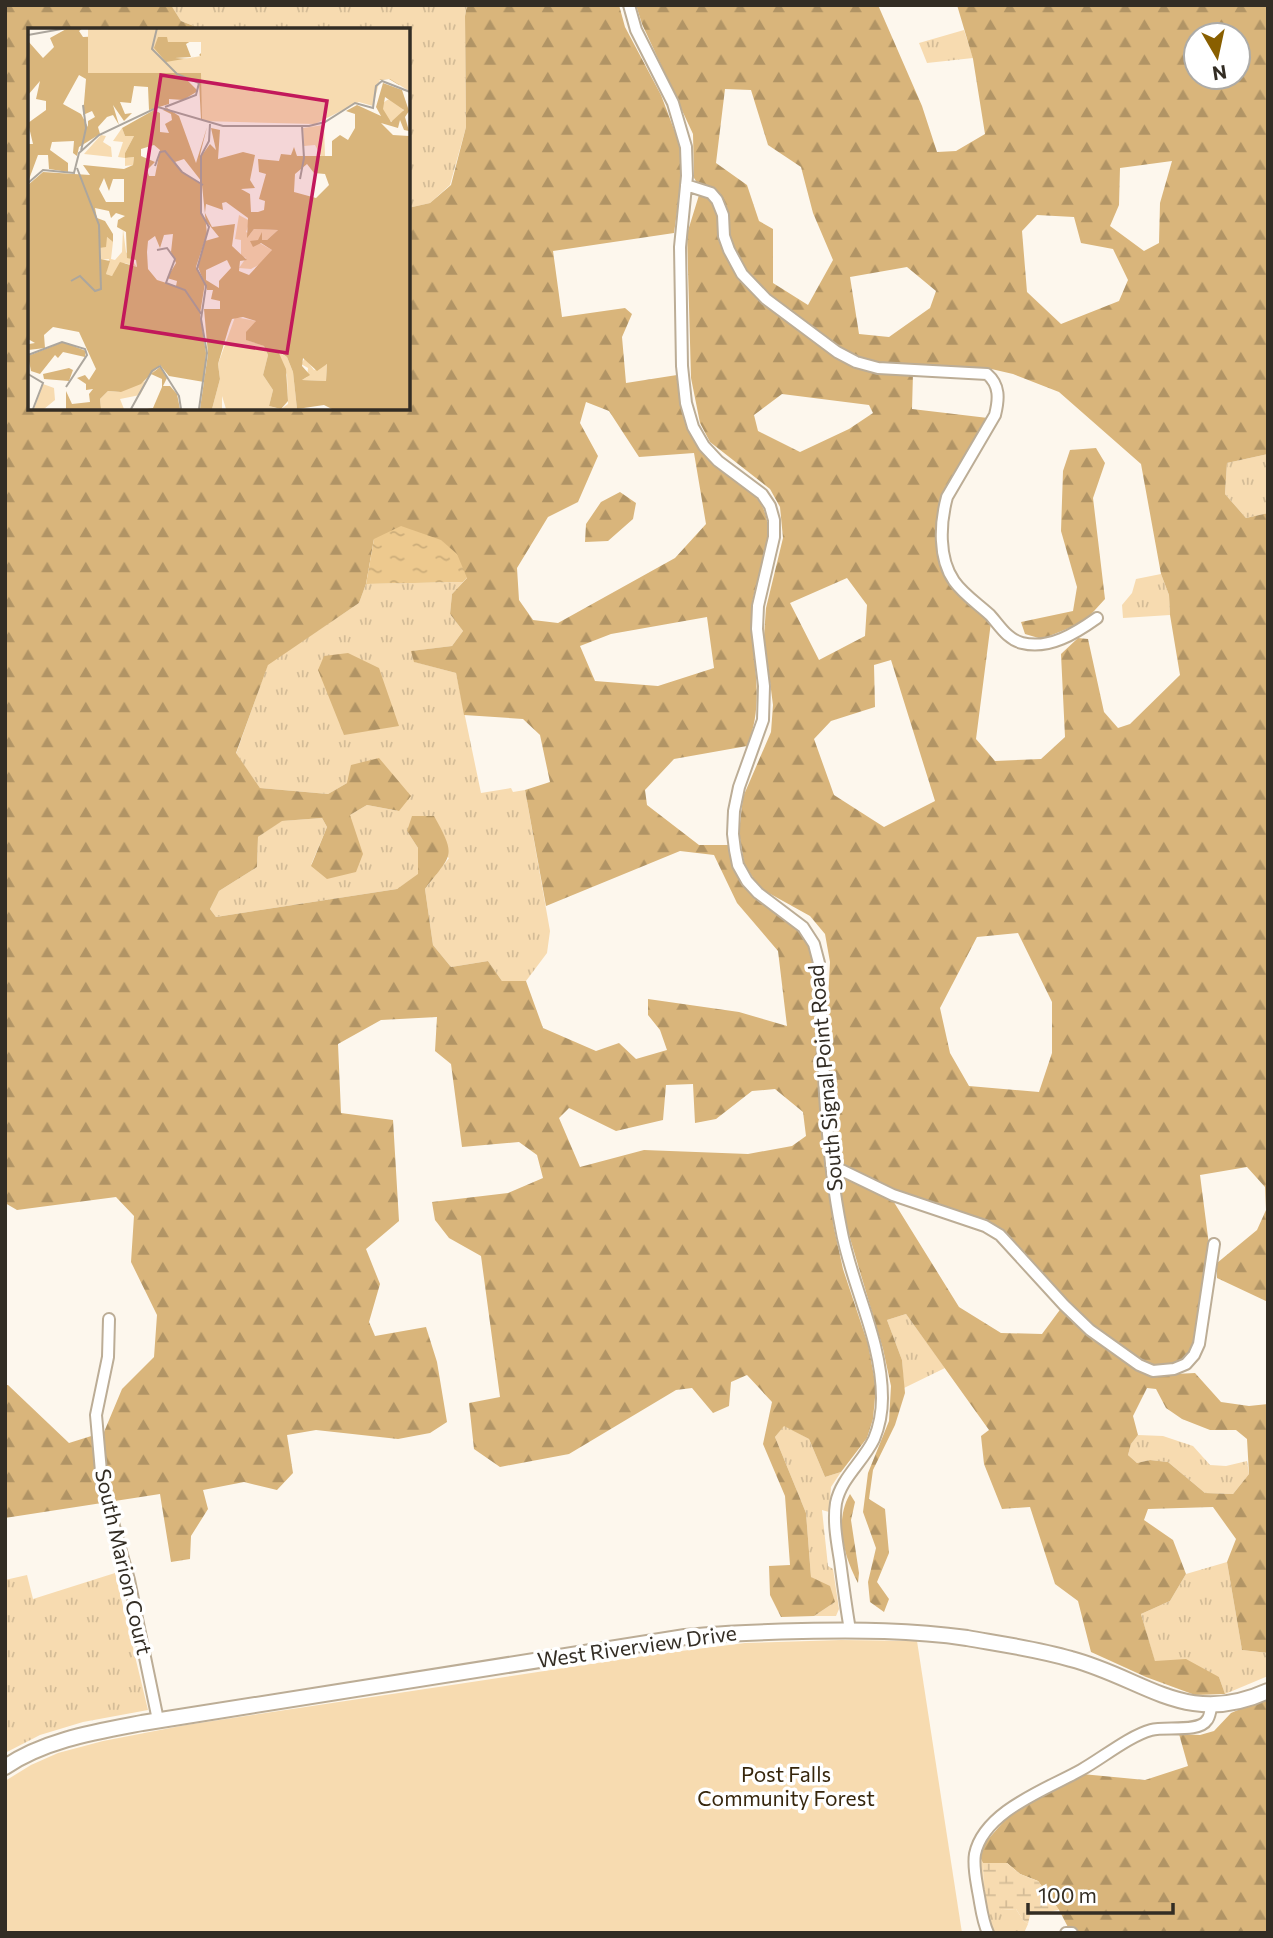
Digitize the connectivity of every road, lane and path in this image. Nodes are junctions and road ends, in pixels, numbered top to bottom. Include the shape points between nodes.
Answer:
1 (628, 5) edge
2 (686, 185) junction
3 (1097, 618) dead end
4 (831, 1165) junction
5 (1214, 1244) dead end
6 (109, 1319) dead end
7 (849, 1630) junction
8 (1268, 1690) edge
9 (1212, 1705) junction
10 (158, 1720) junction
11 (5, 1768) edge
12 (988, 1933) edge
13 (1066, 1933) edge
14 (1072, 1933) edge

1 - 2 street, South Signal Point Road via 673,103 686,147
2 - 3 street via 711,193 717,200 727,243 742,274 765,299 837,352 878,368 987,374 993,379 998,400 995,415 947,497 943,512 948,572 1008,637 1021,643 1051,643
2 - 4 street, South Signal Point Road via 680,247 686,403 704,446 762,494 774,520 758,606 763,720 738,786 735,850 747,881 803,927 814,944 819,963
4 - 5 street via 892,1195 1000,1235 1090,1330 1153,1371 1174,1369 1194,1355
4 - 7 street, South Signal Point Road via 841,1232 876,1347 882,1400 874,1439 836,1502 835,1527
6 - 10 street, South Marion Court via 108,1357 96,1415 102,1483 129,1580
7 - 9 street, West Riverview Drive via 910,1631 1035,1651 1108,1671 1171,1699
7 - 10 street, West Riverview Drive via 685,1637
8 - 9 street, West Riverview Drive
9 - 12 street via 1202,1725 1137,1735 1011,1808 988,1829 975,1856
10 - 11 street, West Riverview Drive via 71,1738
13 - 14 street

